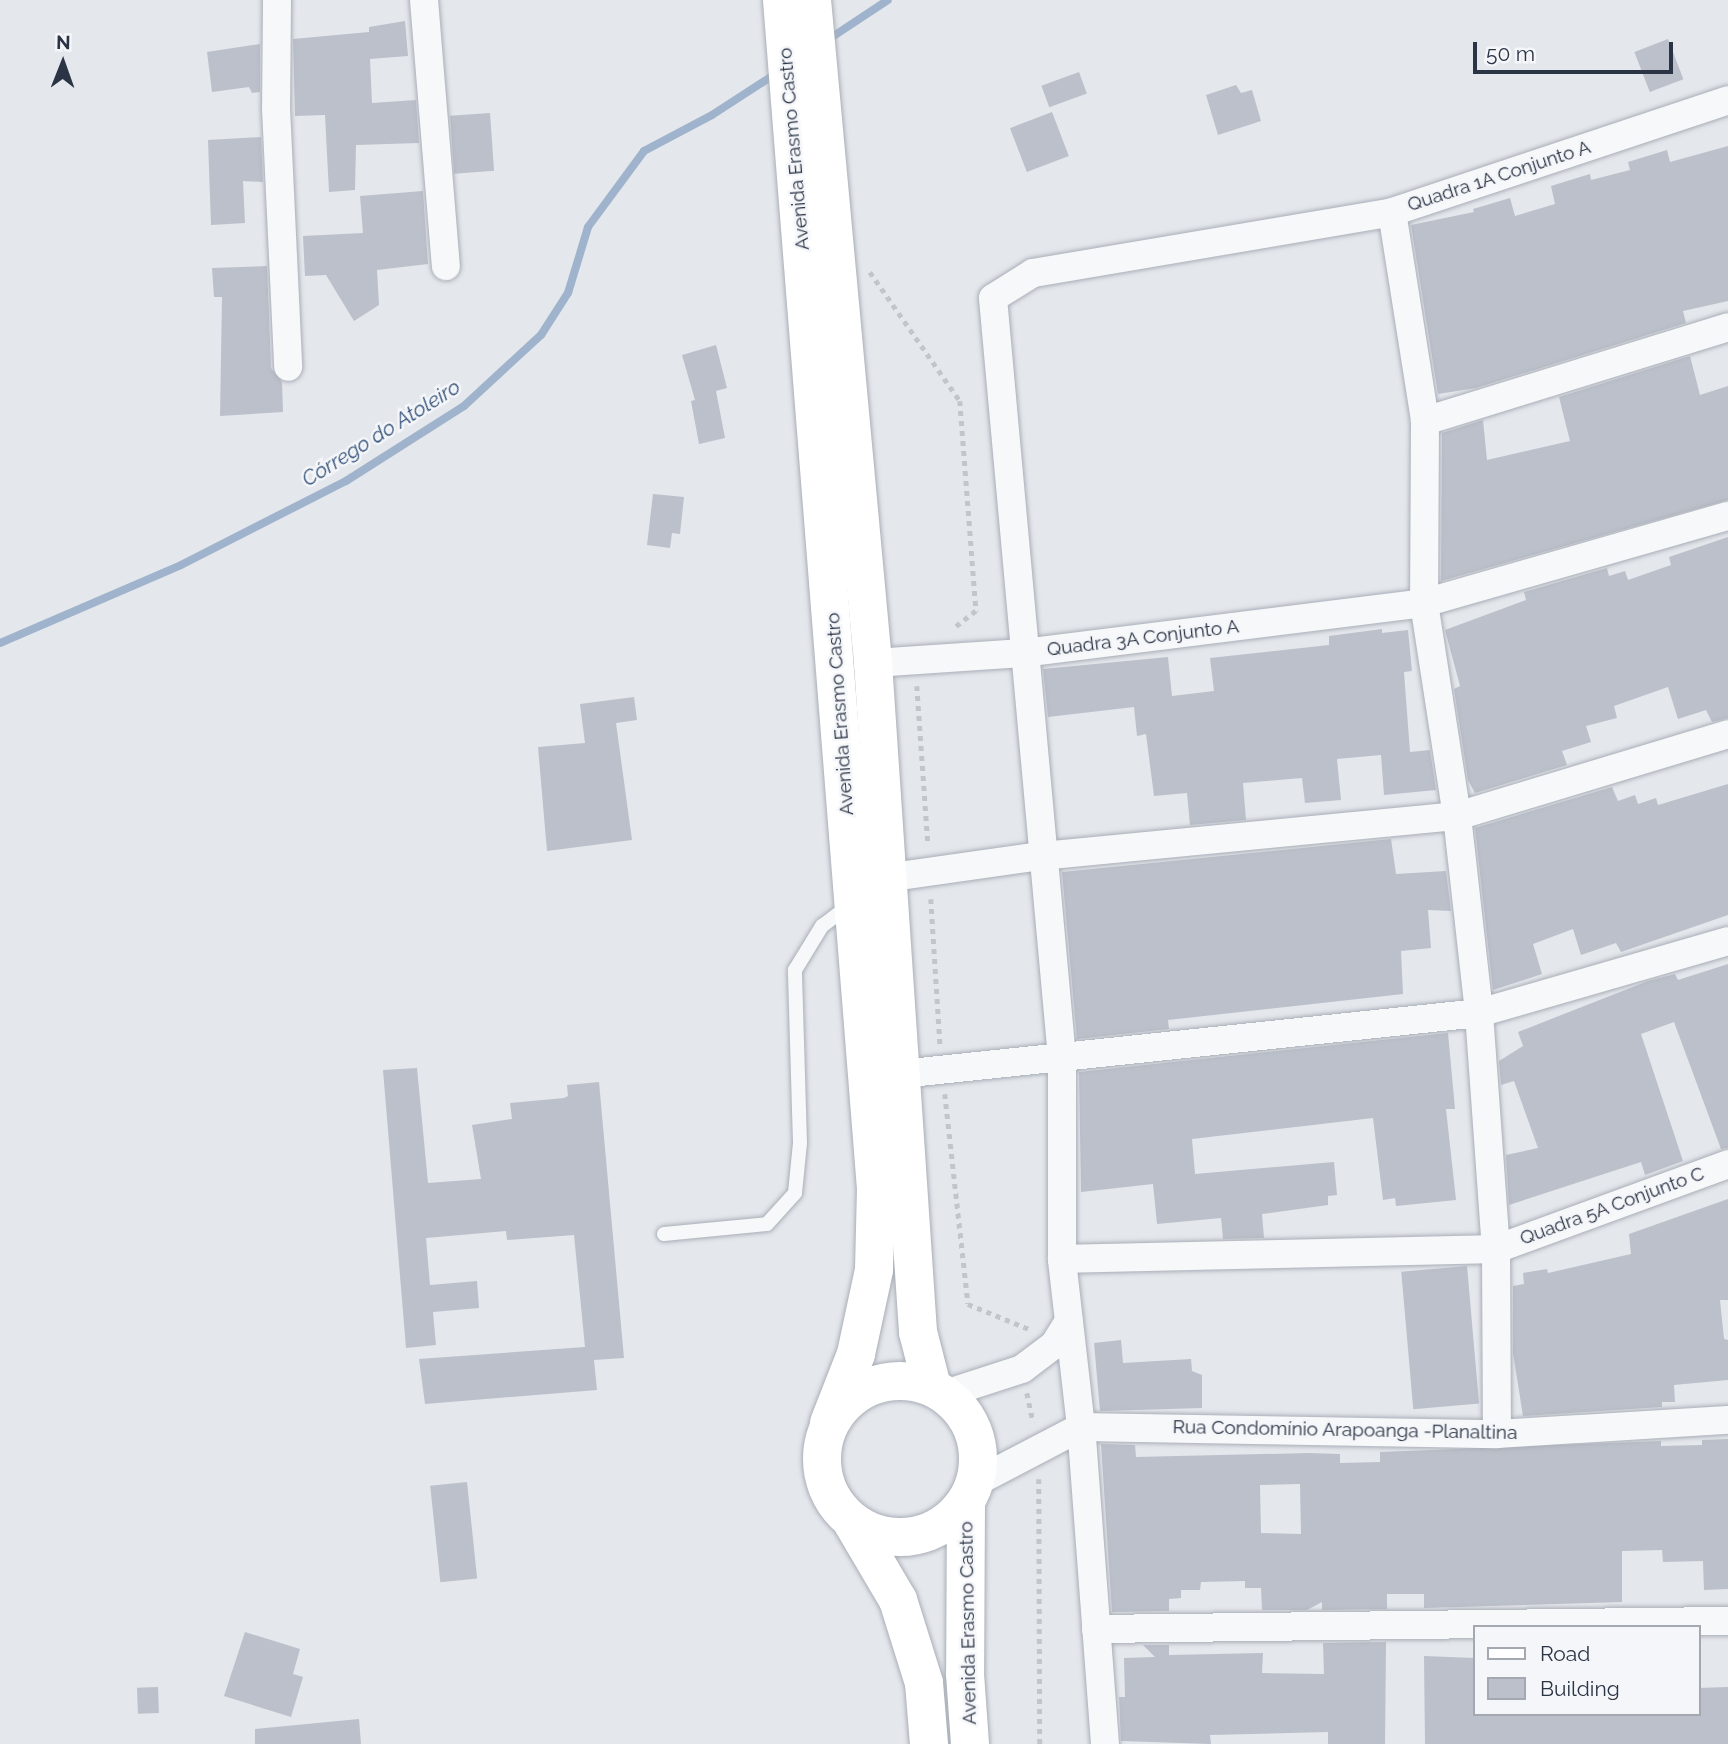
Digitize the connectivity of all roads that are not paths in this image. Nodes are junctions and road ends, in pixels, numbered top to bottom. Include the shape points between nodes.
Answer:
1 (276, 0) edge
2 (424, 0) edge
3 (798, 14) edge
4 (1728, 100) edge
5 (807, 115) junction
6 (1392, 212) junction
7 (446, 267) dead end
8 (1728, 327) edge
9 (288, 367) dead end
10 (1425, 421) junction
11 (1728, 516) edge
12 (1424, 603) junction
13 (1024, 653) junction
14 (873, 663) junction
15 (1728, 734) edge
16 (1457, 816) junction
17 (1041, 856) junction
18 (886, 878) junction
19 (854, 902) junction
20 (1728, 941) edge
21 (1479, 1013) junction
22 (1062, 1058) junction
23 (901, 1074) junction
24 (1728, 1164) edge
25 (664, 1234) dead end
26 (1496, 1249) junction
27 (1062, 1259) junction
28 (1069, 1321) junction
29 (938, 1390) junction
30 (1728, 1420) edge
31 (829, 1423) junction
32 (1081, 1427) junction
33 (1497, 1434) junction
34 (971, 1492) junction
35 (852, 1522) junction
36 (1728, 1621) edge
37 (1096, 1629) junction
38 (929, 1744) edge
39 (970, 1744) edge
40 (1105, 1744) edge

1 - 9 street via 276,108
2 - 7 street
3 - 5 main road, Avenida Erasmo Castro
4 - 6 street, Quadra 1A Conjunto A
5 - 14 main road, Avenida Erasmo Castro
5 - 19 main road, Avenida Erasmo Castro
6 - 10 street, Quadra 1A Conjunto A
6 - 13 street via 1033,273 993,298
8 - 10 street
10 - 12 street, Quadra 1A Conjunto A
11 - 12 street, Quadra 3A Conjunto A
12 - 13 street, Quadra 3A Conjunto A
12 - 16 street, Quadra 1A Conjunto A
13 - 14 street
13 - 17 street, Quadra 3A Conjunto A
14 - 18 main road, Avenida Erasmo Castro
15 - 16 street
16 - 17 street
16 - 21 street, Quadra 1A Conjunto A
17 - 18 street
17 - 22 street, Quadra 3A Conjunto A
18 - 23 main road, Avenida Erasmo Castro
19 - 25 lane via 822,926 794,970 800,1143 795,1193 767,1224
19 - 31 main road, Avenida Erasmo Castro via 876,1188 874,1270 856,1354
20 - 21 street
21 - 22 street
21 - 26 street, Quadra 1A Conjunto A
22 - 23 street
22 - 27 street, Quadra 3A Conjunto A
23 - 29 main road, Avenida Erasmo Castro via 918,1332
24 - 26 street, Quadra 5A Conjunto C
26 - 27 street, Quadra 5A Conjunto C
26 - 33 street, Quadra 1A Conjunto A
27 - 28 street, Quadra 3A Conjunto A
28 - 29 street via 1054,1345 1022,1369
28 - 32 street, Quadra 3A Conjunto A
29 - 31 main road via 903,1380 873,1385 848,1400
29 - 34 main road via 963,1411 975,1433 979,1457
30 - 33 street, Rua Condomínio Arapoanga -Planaltina
31 - 35 main road via 821,1449 822,1477 833,1502
32 - 33 street, Rua Condomínio Arapoanga -Planaltina
32 - 34 street, Rua Condomínio Arapoanga -Planaltina
32 - 37 street, Quadra 3A Conjunto A
34 - 35 main road via 948,1522 913,1536 875,1534
34 - 39 main road, Avenida Erasmo Castro via 965,1674
35 - 38 main road via 898,1600 924,1683
36 - 37 street
37 - 40 street, Quadra 3A Conjunto A

